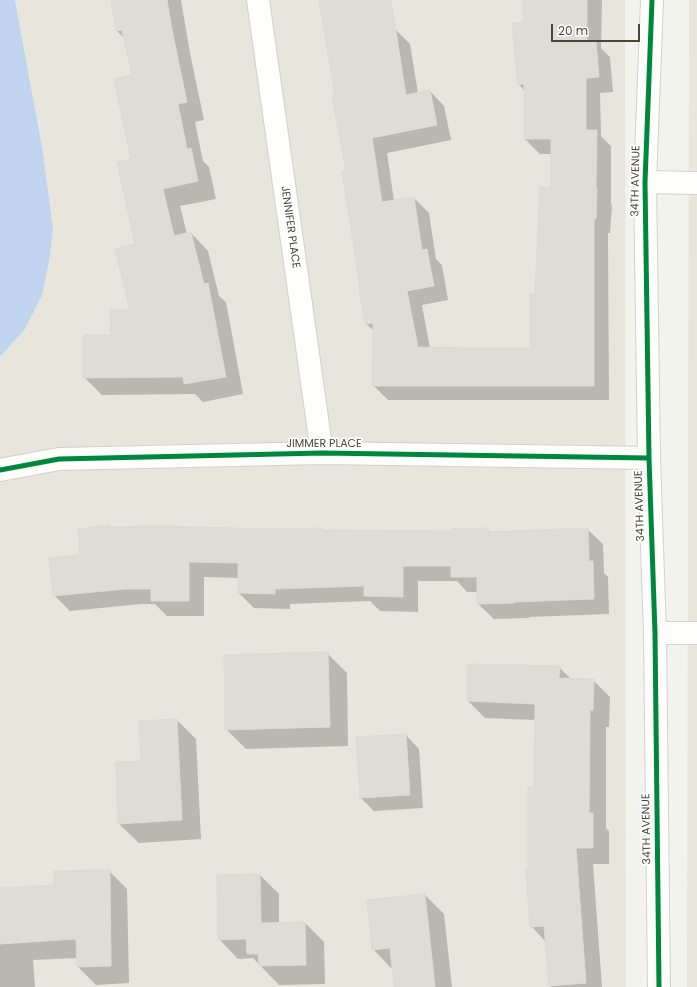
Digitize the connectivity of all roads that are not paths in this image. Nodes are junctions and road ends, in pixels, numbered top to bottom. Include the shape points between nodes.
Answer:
1 (258, 0) edge
2 (652, 0) edge
3 (645, 182) junction
4 (697, 183) edge
5 (322, 453) junction
6 (649, 458) junction
7 (0, 470) edge
8 (655, 633) junction
9 (697, 633) edge
10 (659, 987) edge

1 - 5 street, JENNIFER PLACE
2 - 3 street, 34TH AVENUE
3 - 4 street
3 - 6 street, 34TH AVENUE
5 - 6 street, JIMMER PLACE
5 - 7 street, JIMMER PLACE via 59,459
6 - 8 street, 34TH AVENUE
8 - 9 street
8 - 10 street, 34TH AVENUE

